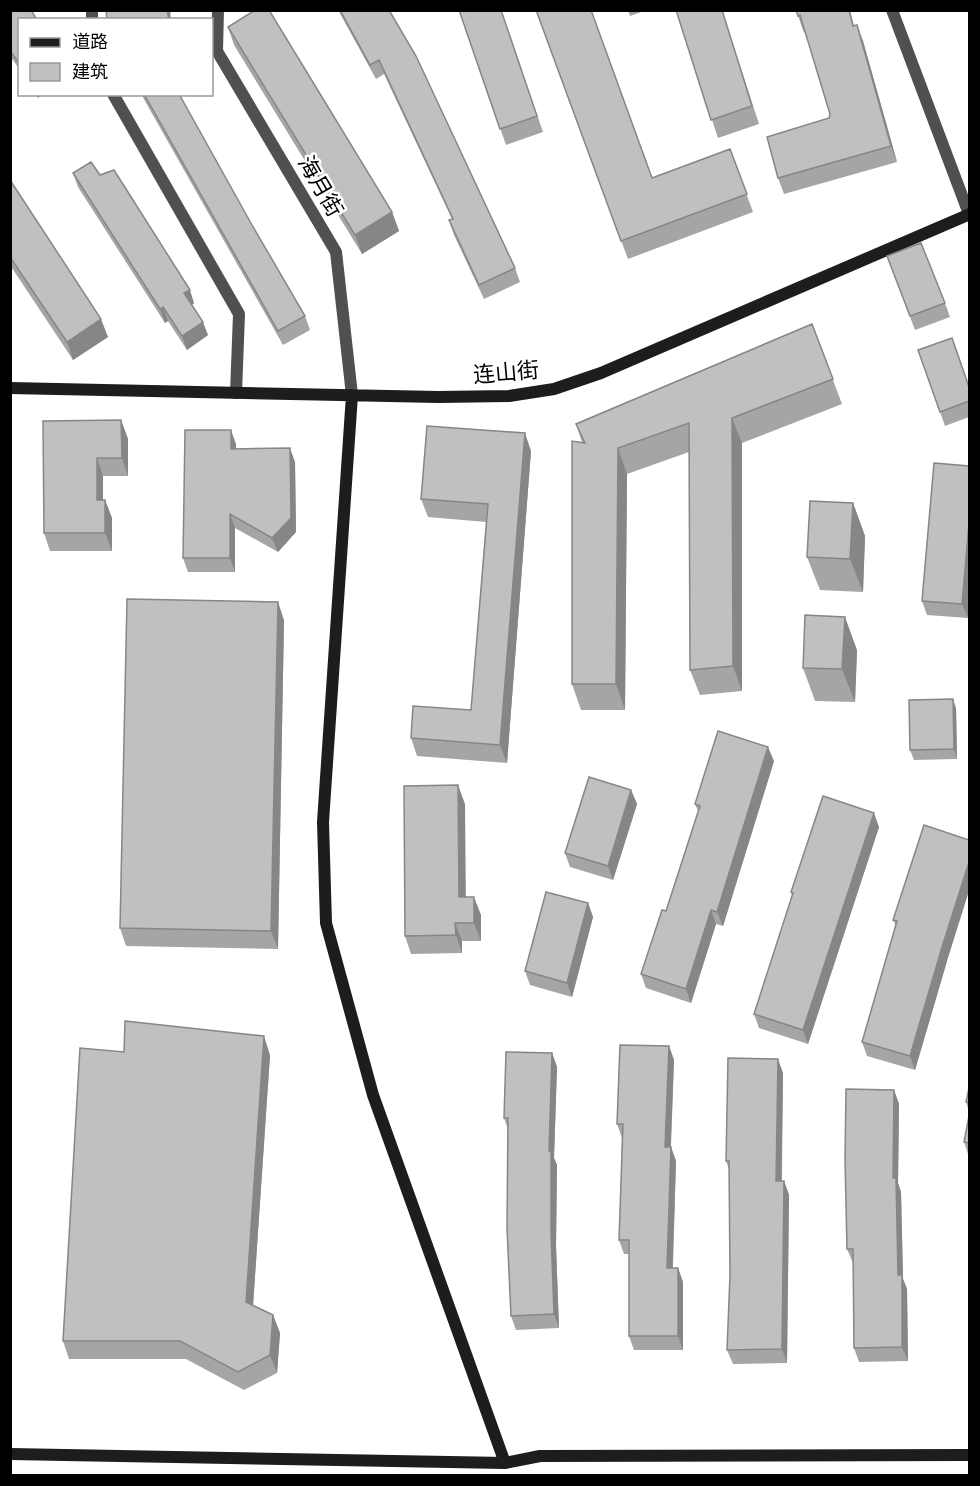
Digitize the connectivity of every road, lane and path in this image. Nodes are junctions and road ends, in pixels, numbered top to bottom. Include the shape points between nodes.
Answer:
1 (218, 10) edge
2 (892, 10) edge
3 (114, 96) edge
4 (969, 214) edge
5 (10, 388) edge
6 (236, 393) junction
7 (352, 396) junction
8 (10, 1454) edge
9 (969, 1455) edge
10 (505, 1463) junction

1 - 7 street, 海月街 via 218,51 336,252
2 - 4 street
3 - 6 street via 239,314
4 - 7 street, 连山街 via 601,373 554,389 509,396
5 - 6 street, 连山街
6 - 7 street, 连山街
7 - 10 street via 323,822 326,923 374,1095
8 - 10 street
9 - 10 street via 540,1456

